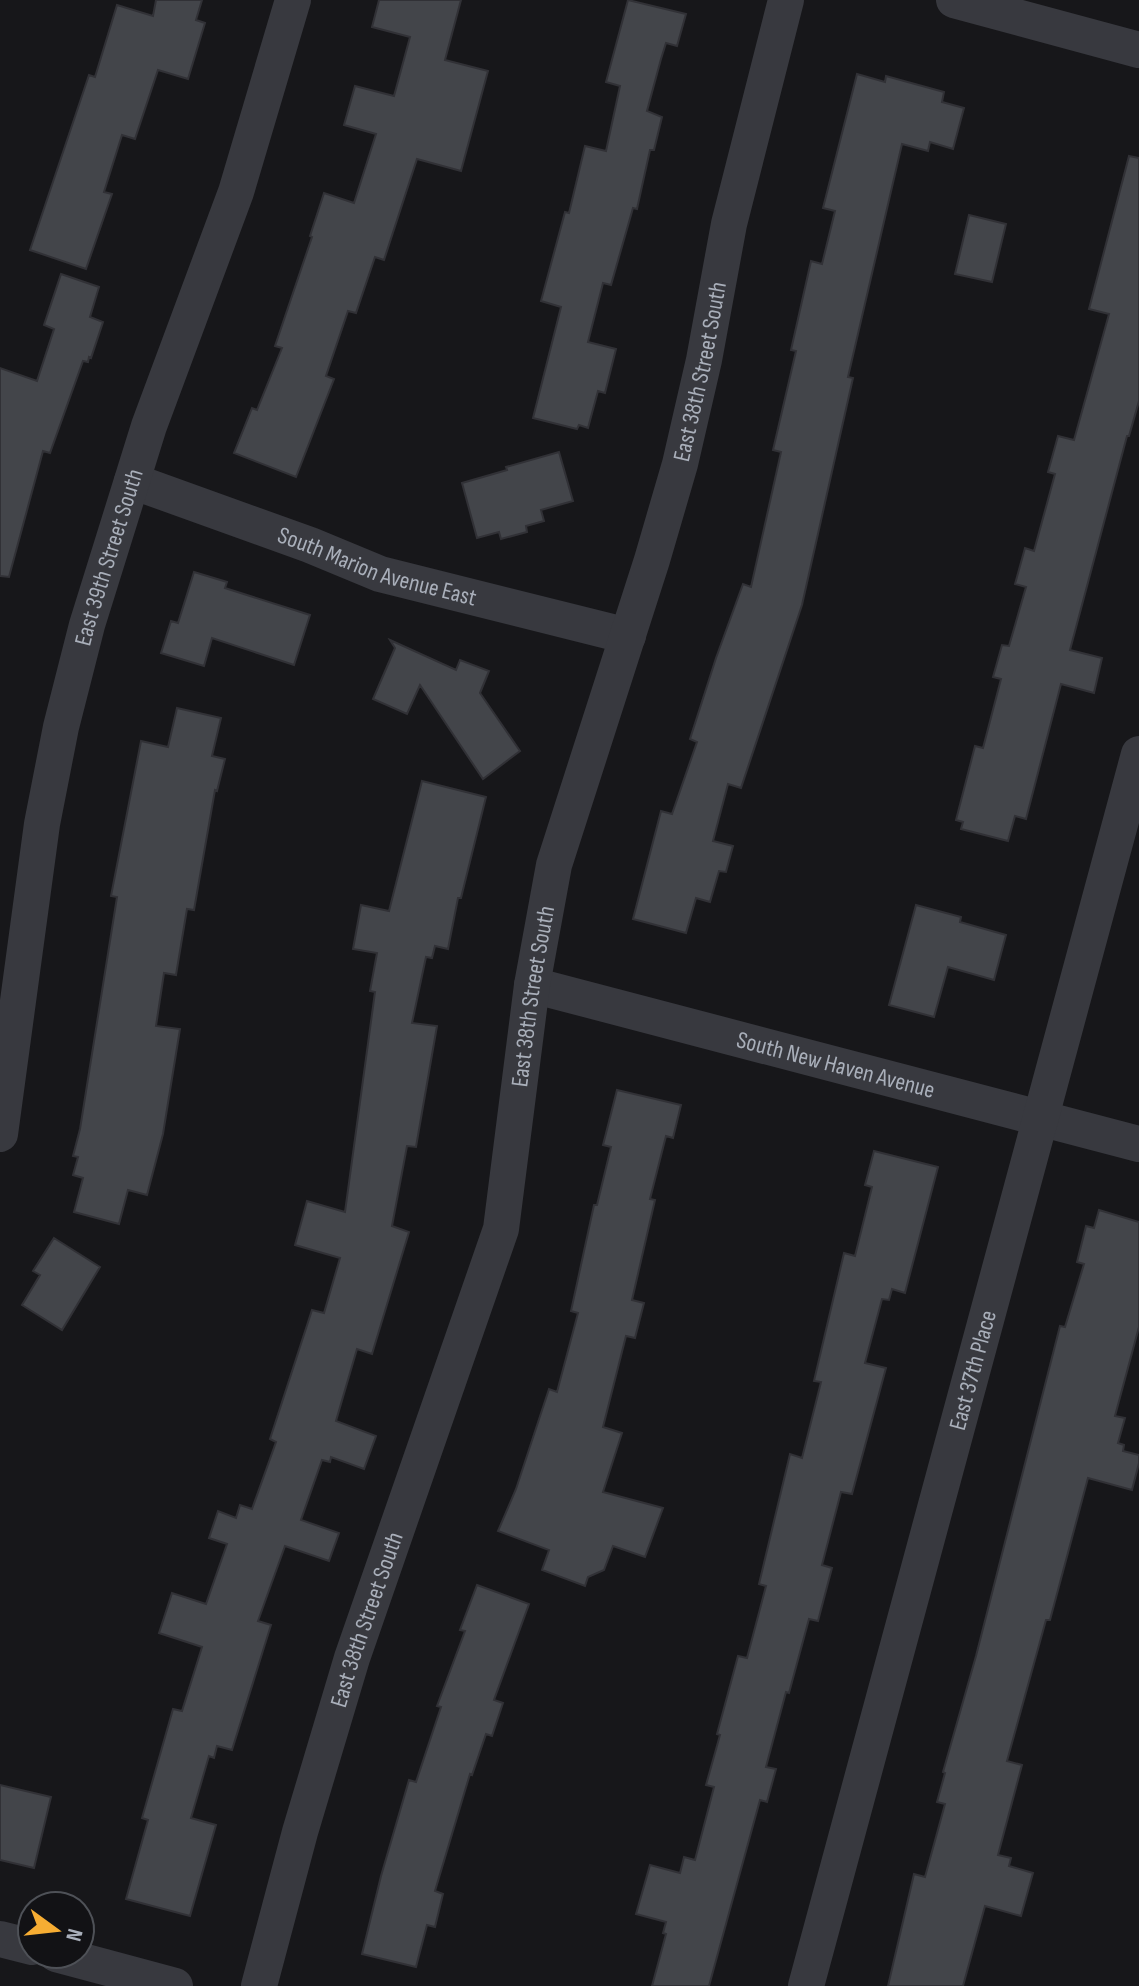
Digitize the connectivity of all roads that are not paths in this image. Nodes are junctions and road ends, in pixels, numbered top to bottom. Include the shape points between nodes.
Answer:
1 (293, 0) edge
2 (786, 0) edge
3 (954, 0) edge
4 (1139, 50) edge
5 (132, 481) junction
6 (628, 636) junction
7 (1139, 754) edge
8 (532, 985) junction
9 (1039, 1117) junction
10 (0, 1134) edge
11 (1139, 1144) edge
12 (96, 1965) edge
13 (175, 1986) edge
14 (259, 1986) edge
15 (806, 1986) edge

1 - 5 street, East 39th Street South via 236,192
2 - 6 street, East 38th Street South via 729,224 680,464
3 - 4 street
5 - 6 street, South Marion Avenue East via 380,574
5 - 10 street, East 39th Street South via 61,727 42,824
6 - 8 street, East 38th Street South via 558,852
7 - 9 street, East 37th Place
8 - 9 street, South New Haven Avenue
8 - 14 street, East 38th Street South via 501,1229 352,1658
9 - 11 street, South New Haven Avenue
9 - 15 street, East 37th Place
12 - 13 street

